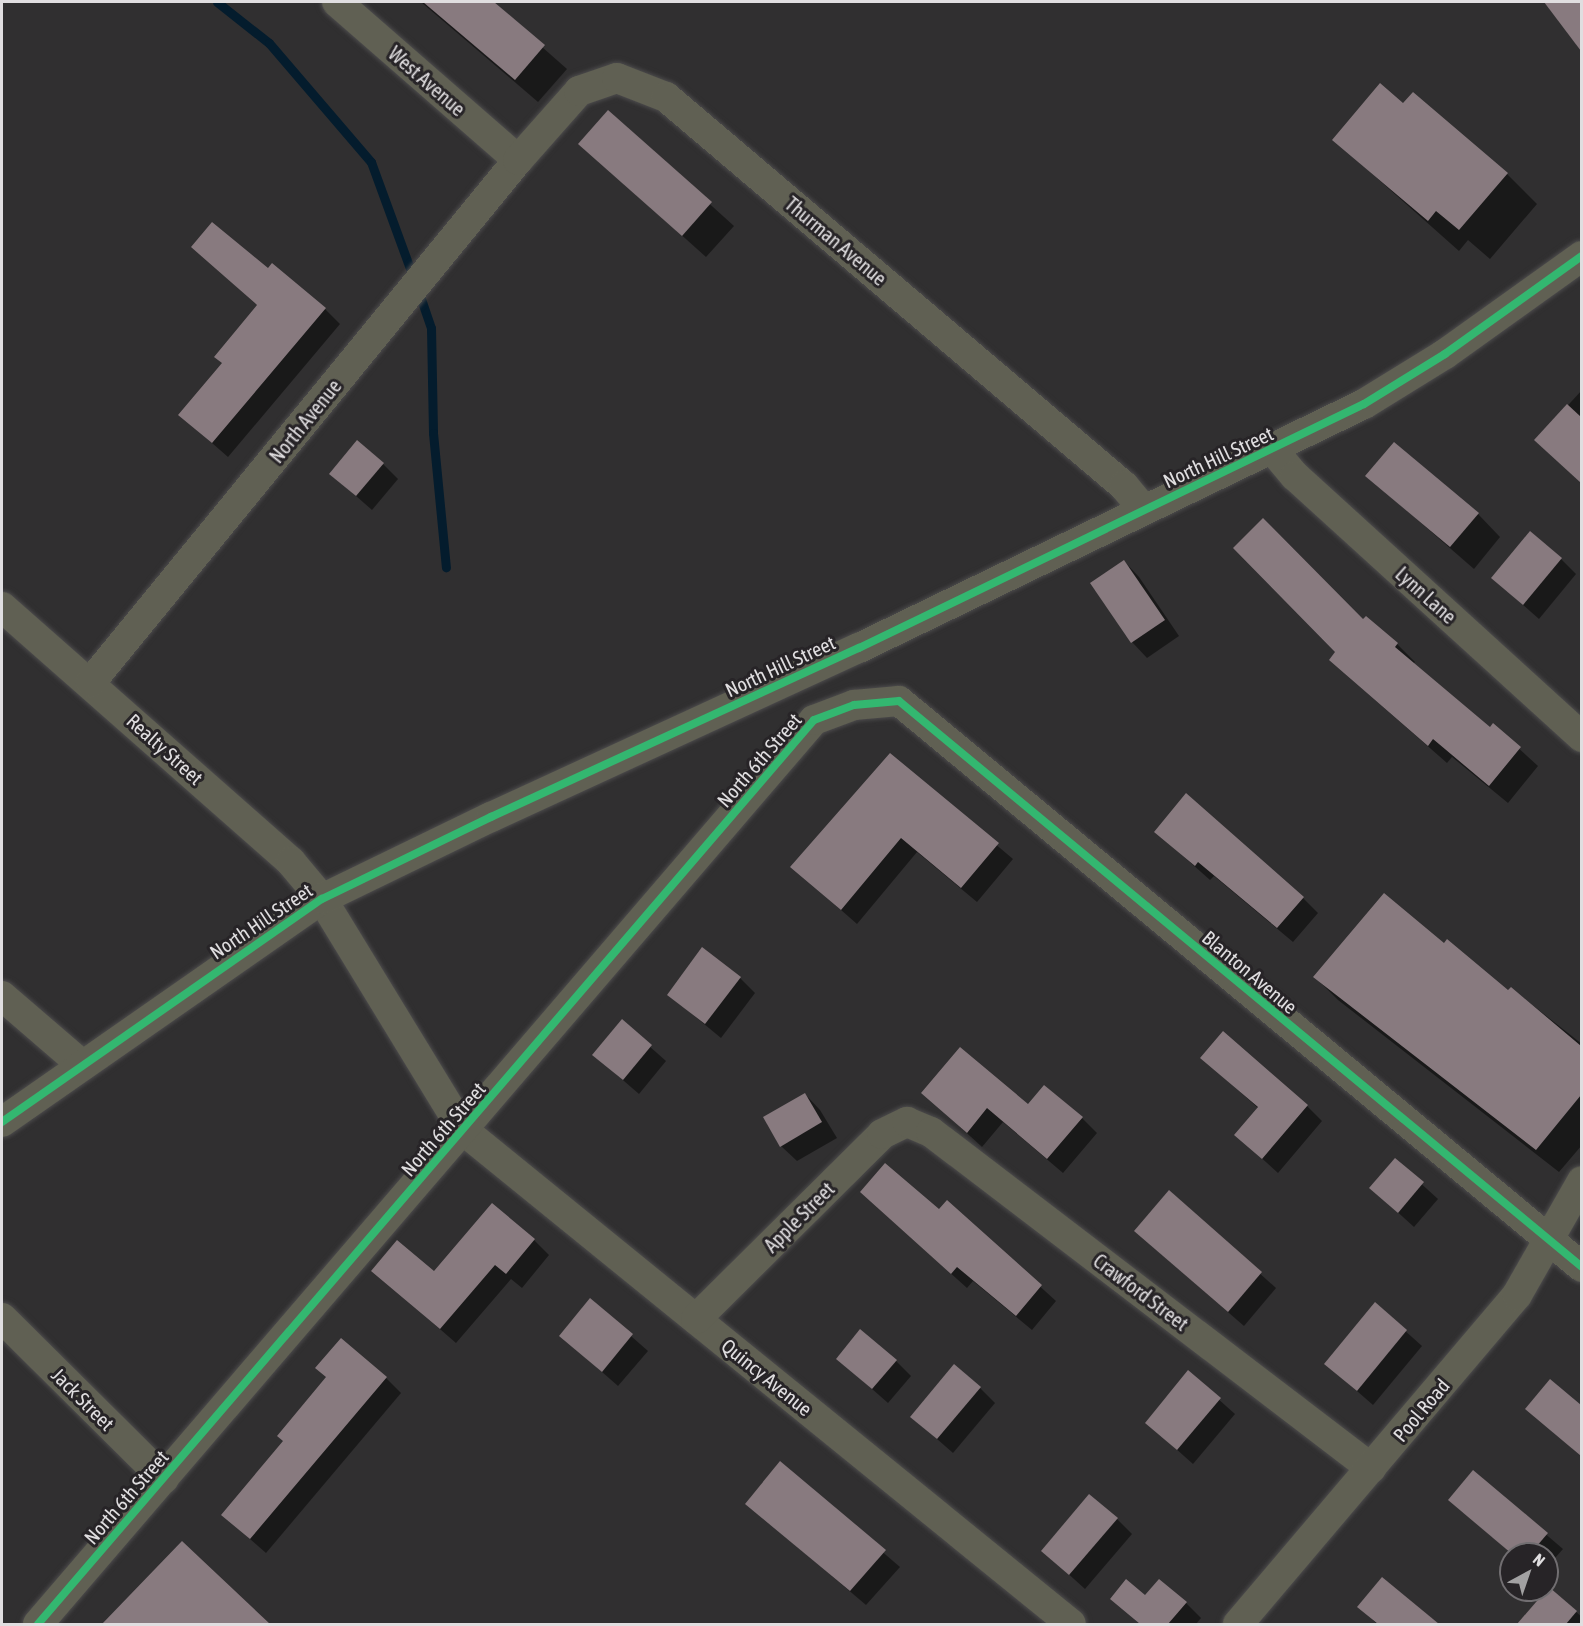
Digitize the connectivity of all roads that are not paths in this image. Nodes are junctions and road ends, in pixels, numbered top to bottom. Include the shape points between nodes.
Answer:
1 (337, 2) edge
2 (518, 160) junction
3 (1581, 256) edge
4 (1273, 450) junction
5 (1143, 509) junction
6 (2, 607) edge
7 (91, 682) junction
8 (899, 701) joint
9 (1581, 737) edge
10 (322, 899) junction
11 (2, 996) edge
12 (81, 1064) junction
13 (2, 1122) edge
14 (907, 1122) joint
15 (463, 1130) junction
16 (1581, 1181) edge
17 (1546, 1239) junction
18 (1581, 1267) edge
19 (2, 1318) edge
20 (696, 1319) junction
21 (1371, 1468) junction
22 (164, 1479) junction
23 (38, 1624) edge
24 (1071, 1624) edge
25 (1238, 1624) edge

1 - 2 street, West Avenue
2 - 5 street, Thurman Avenue via 579,91 617,78 666,97 1115,479
2 - 7 street, North Avenue
3 - 4 street, North Hill Street via 1445,354 1364,404
4 - 5 street, North Hill Street
4 - 9 street, Lynn Lane via 1295,476
5 - 10 street, North Hill Street via 859,648
6 - 7 street, Realty Street
7 - 10 street, Realty Street via 291,862
8 - 15 street, North 6th Street via 854,705 814,720
8 - 17 street, Blanton Avenue
10 - 12 street, North Hill Street
10 - 15 street, Realty Street
11 - 12 street
12 - 13 street, North Hill Street
14 - 20 street, Apple Street via 882,1134
14 - 21 street, Crawford Street via 931,1132
15 - 20 street, Quincy Avenue
15 - 22 street, North 6th Street
16 - 17 street, Pool Road
17 - 18 street, Blanton Avenue
17 - 21 street, Pool Road via 1517,1295
19 - 22 street, Jack Street
20 - 24 street, Quincy Avenue
21 - 25 street, Pool Road
22 - 23 street, North 6th Street

